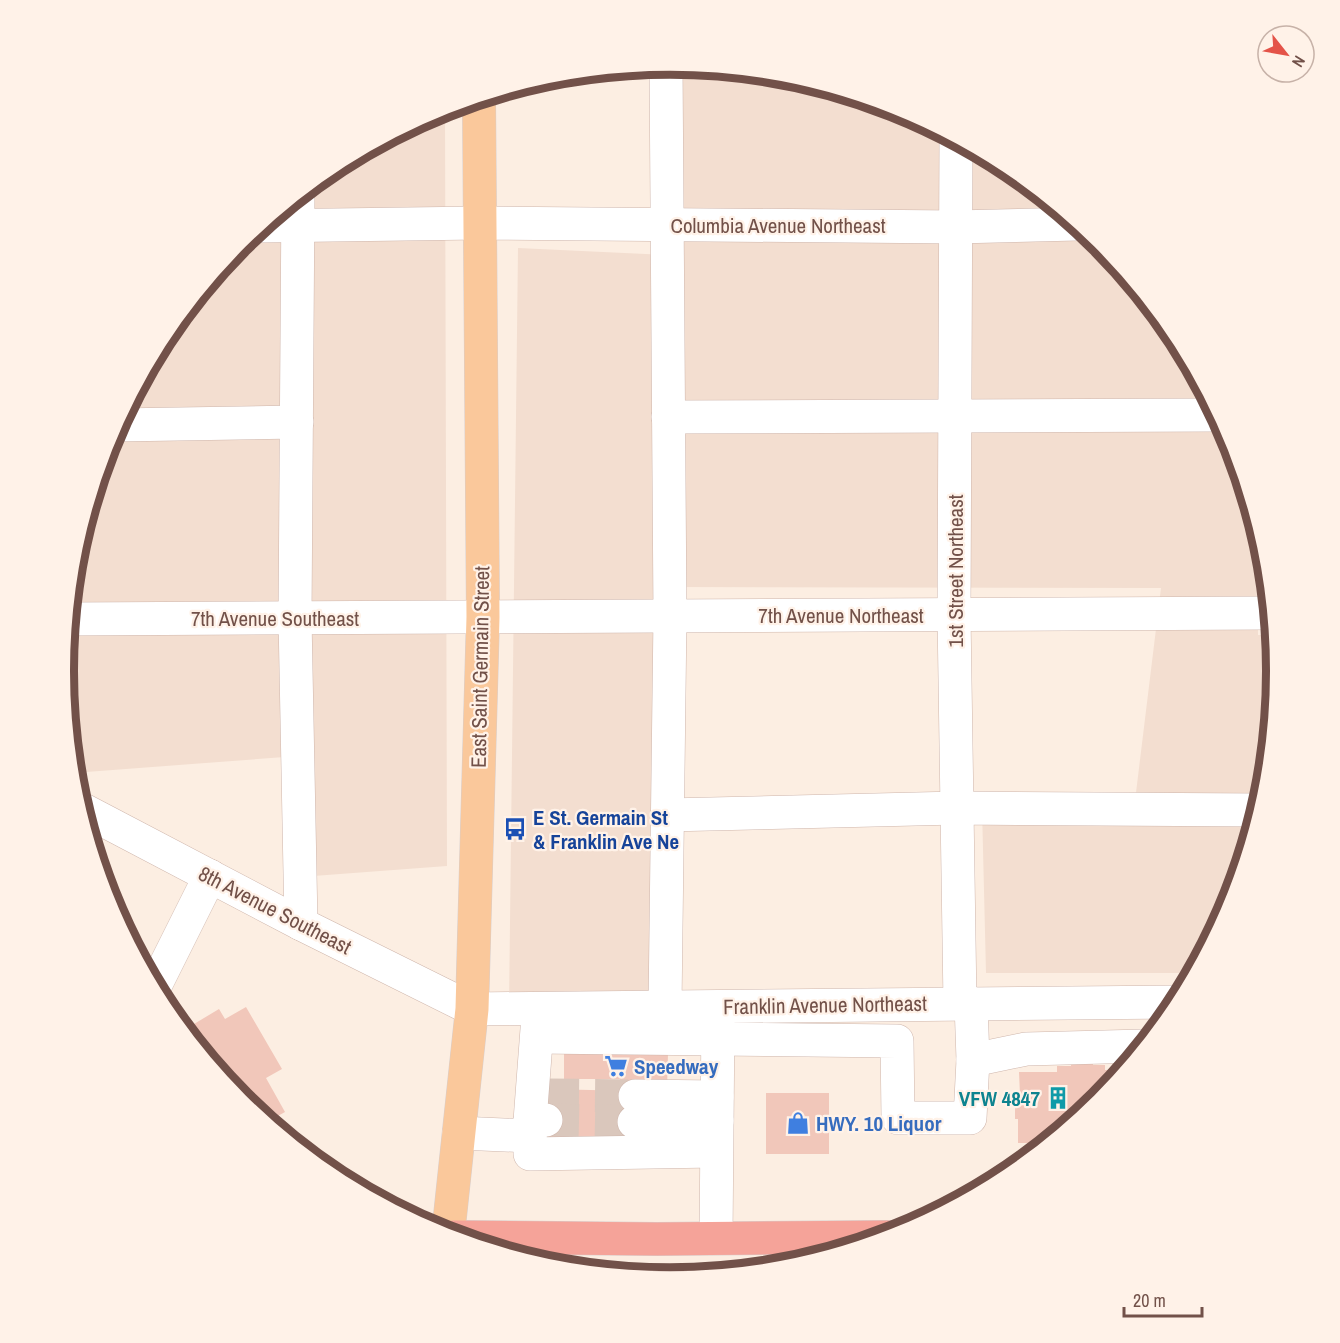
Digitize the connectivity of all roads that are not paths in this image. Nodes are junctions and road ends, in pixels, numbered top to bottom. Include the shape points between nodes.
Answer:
1 (666, 75) edge
2 (479, 107) edge
3 (956, 149) edge
4 (298, 210) edge
5 (480, 223) junction
6 (1064, 224) edge
7 (667, 225) junction
8 (956, 227) junction
9 (1208, 415) edge
10 (668, 417) junction
11 (955, 417) junction
12 (297, 422) junction
13 (127, 425) edge
14 (1263, 613) edge
15 (954, 615) junction
16 (670, 616) junction
17 (483, 617) junction
18 (295, 618) junction
19 (76, 619) edge
20 (957, 808) junction
21 (1250, 810) edge
22 (91, 814) edge
23 (667, 815) junction
24 (210, 876) junction
25 (301, 924) junction
26 (159, 979) edge
27 (1167, 1002) edge
28 (965, 1003) junction
29 (811, 1005) junction
30 (665, 1006) junction
31 (718, 1006) junction
32 (472, 1009) junction
33 (538, 1023) junction
34 (717, 1040) junction
35 (812, 1041) junction
36 (1134, 1046) edge
37 (973, 1060) junction
38 (635, 1109) tunnel mouth
39 (537, 1114) junction
40 (717, 1123) junction
41 (459, 1133) junction
42 (449, 1226) edge
43 (481, 1237) edge
44 (858, 1237) edge
45 (716, 1238) junction

1 - 7 street
2 - 5 main road, East Saint Germain Street
3 - 8 street, 1st Street Northeast
4 - 5 street, Columbia Avenue Northeast
4 - 12 street
5 - 7 street, Columbia Avenue Northeast
5 - 17 main road, East Saint Germain Street
6 - 8 street, Columbia Avenue Northeast
7 - 8 street, Columbia Avenue Northeast
7 - 10 street
8 - 11 street, 1st Street Northeast
9 - 11 street
10 - 11 street
10 - 16 street
11 - 15 street, 1st Street Northeast
12 - 13 street
12 - 18 street
14 - 15 street, 7th Avenue Northeast
15 - 16 street, 7th Avenue Northeast
15 - 20 street, 1st Street Northeast
16 - 17 street, 7th Avenue Northeast
16 - 23 street
17 - 18 street, 7th Avenue Southeast
17 - 32 main road, East Saint Germain Street
18 - 19 street, 7th Avenue Southeast
18 - 25 street
20 - 21 street
20 - 23 street
20 - 28 street, 1st Street Northeast
22 - 24 street, 8th Avenue Southeast
23 - 30 street
24 - 25 street, 8th Avenue Southeast
24 - 26 street
25 - 32 street, 8th Avenue Southeast
27 - 28 street, Franklin Avenue Northeast
28 - 29 street, Franklin Avenue Northeast
28 - 37 street, 1st Street Northeast
29 - 31 street, Franklin Avenue Northeast
29 - 35 street
30 - 31 street, Franklin Avenue Northeast
30 - 33 street, Franklin Avenue Northeast
31 - 34 street
32 - 33 street, Franklin Avenue Northeast
32 - 41 main road, East Saint Germain Street
33 - 34 street
33 - 39 street
34 - 35 street
34 - 40 street
35 - 37 street, 1st Street Northeast via 897,1041 898,1118 970,1118
36 - 37 street via 1026,1049
38 - 40 street
39 - 40 street via 530,1154
39 - 41 street
40 - 45 street
41 - 42 main road, East Saint Germain Street
43 - 45 highway
44 - 45 highway

